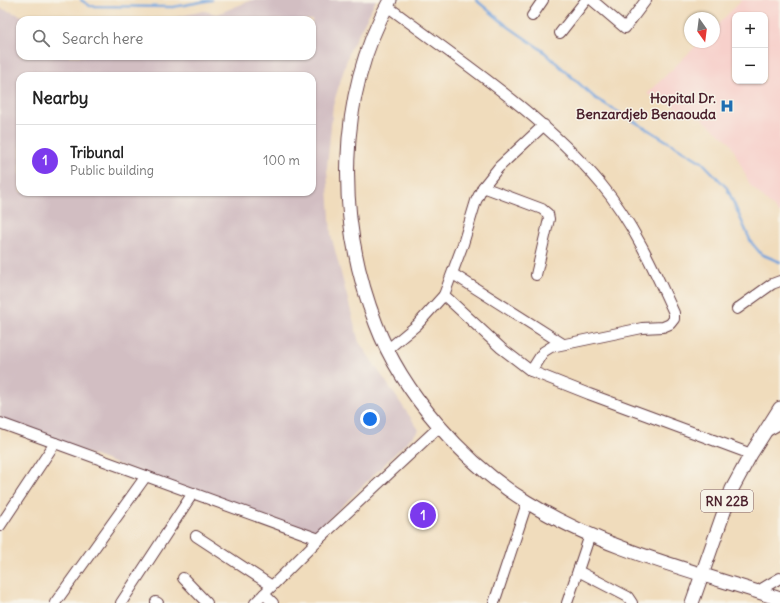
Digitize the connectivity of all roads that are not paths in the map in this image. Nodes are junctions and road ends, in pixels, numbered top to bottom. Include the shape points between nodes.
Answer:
1 (543, 0) edge
2 (586, 0) edge
3 (592, 0) edge
4 (646, 0) edge
5 (388, 3) edge
6 (532, 16) dead end
7 (560, 32) dead end
8 (544, 125) junction
9 (483, 187) junction
10 (452, 274) junction
11 (536, 275) dead end
12 (780, 281) edge
13 (444, 295) junction
14 (737, 309) dead end
15 (563, 344) junction
16 (388, 349) junction
17 (531, 371) junction
18 (780, 408) edge
19 (0, 423) edge
20 (780, 424) edge
21 (440, 426) junction
22 (764, 433) junction
23 (55, 444) junction
24 (751, 454) junction
25 (146, 476) junction
26 (193, 493) junction
27 (528, 503) junction
28 (0, 526) edge
29 (196, 536) dead end
30 (590, 536) junction
31 (319, 540) junction
32 (578, 571) junction
33 (702, 575) junction
34 (183, 578) dead end
35 (780, 578) edge
36 (272, 586) junction
37 (758, 592) junction
38 (264, 594) junction
39 (780, 599) edge
40 (55, 603) edge
41 (121, 603) edge
42 (207, 603) edge
43 (255, 603) edge
44 (273, 603) edge
45 (494, 603) edge
46 (567, 603) edge
47 (632, 603) edge
48 (692, 603) edge

1 - 6 street
2 - 7 street
3 - 4 street via 625,28
5 - 8 street
5 - 16 main road via 363,61 351,121 348,204 353,246 376,325
8 - 9 street via 499,167
8 - 15 street via 601,184 633,232 674,313 674,319 663,327 642,328
9 - 10 street
9 - 11 street via 542,209 548,214
10 - 13 street
10 - 15 street
12 - 14 street
13 - 16 street via 417,325
13 - 17 street via 501,348
15 - 17 street via 543,352
16 - 21 main road via 427,412
17 - 24 street
18 - 22 main road, RN 22B
19 - 23 street
20 - 22 street
21 - 27 main road via 457,446 496,481
21 - 31 street
22 - 24 main road, RN 22B
23 - 25 street
23 - 28 street
24 - 33 main road, RN 22B via 732,489
25 - 26 street
25 - 40 street
26 - 31 street
26 - 41 street
27 - 30 main road
27 - 45 street
29 - 36 street
30 - 32 street
30 - 33 main road
31 - 36 street
32 - 46 street
32 - 47 street via 628,597
33 - 37 main road
33 - 48 main road, RN 22B
34 - 42 street
35 - 37 street
36 - 38 street
37 - 39 main road
38 - 43 street
38 - 44 street

